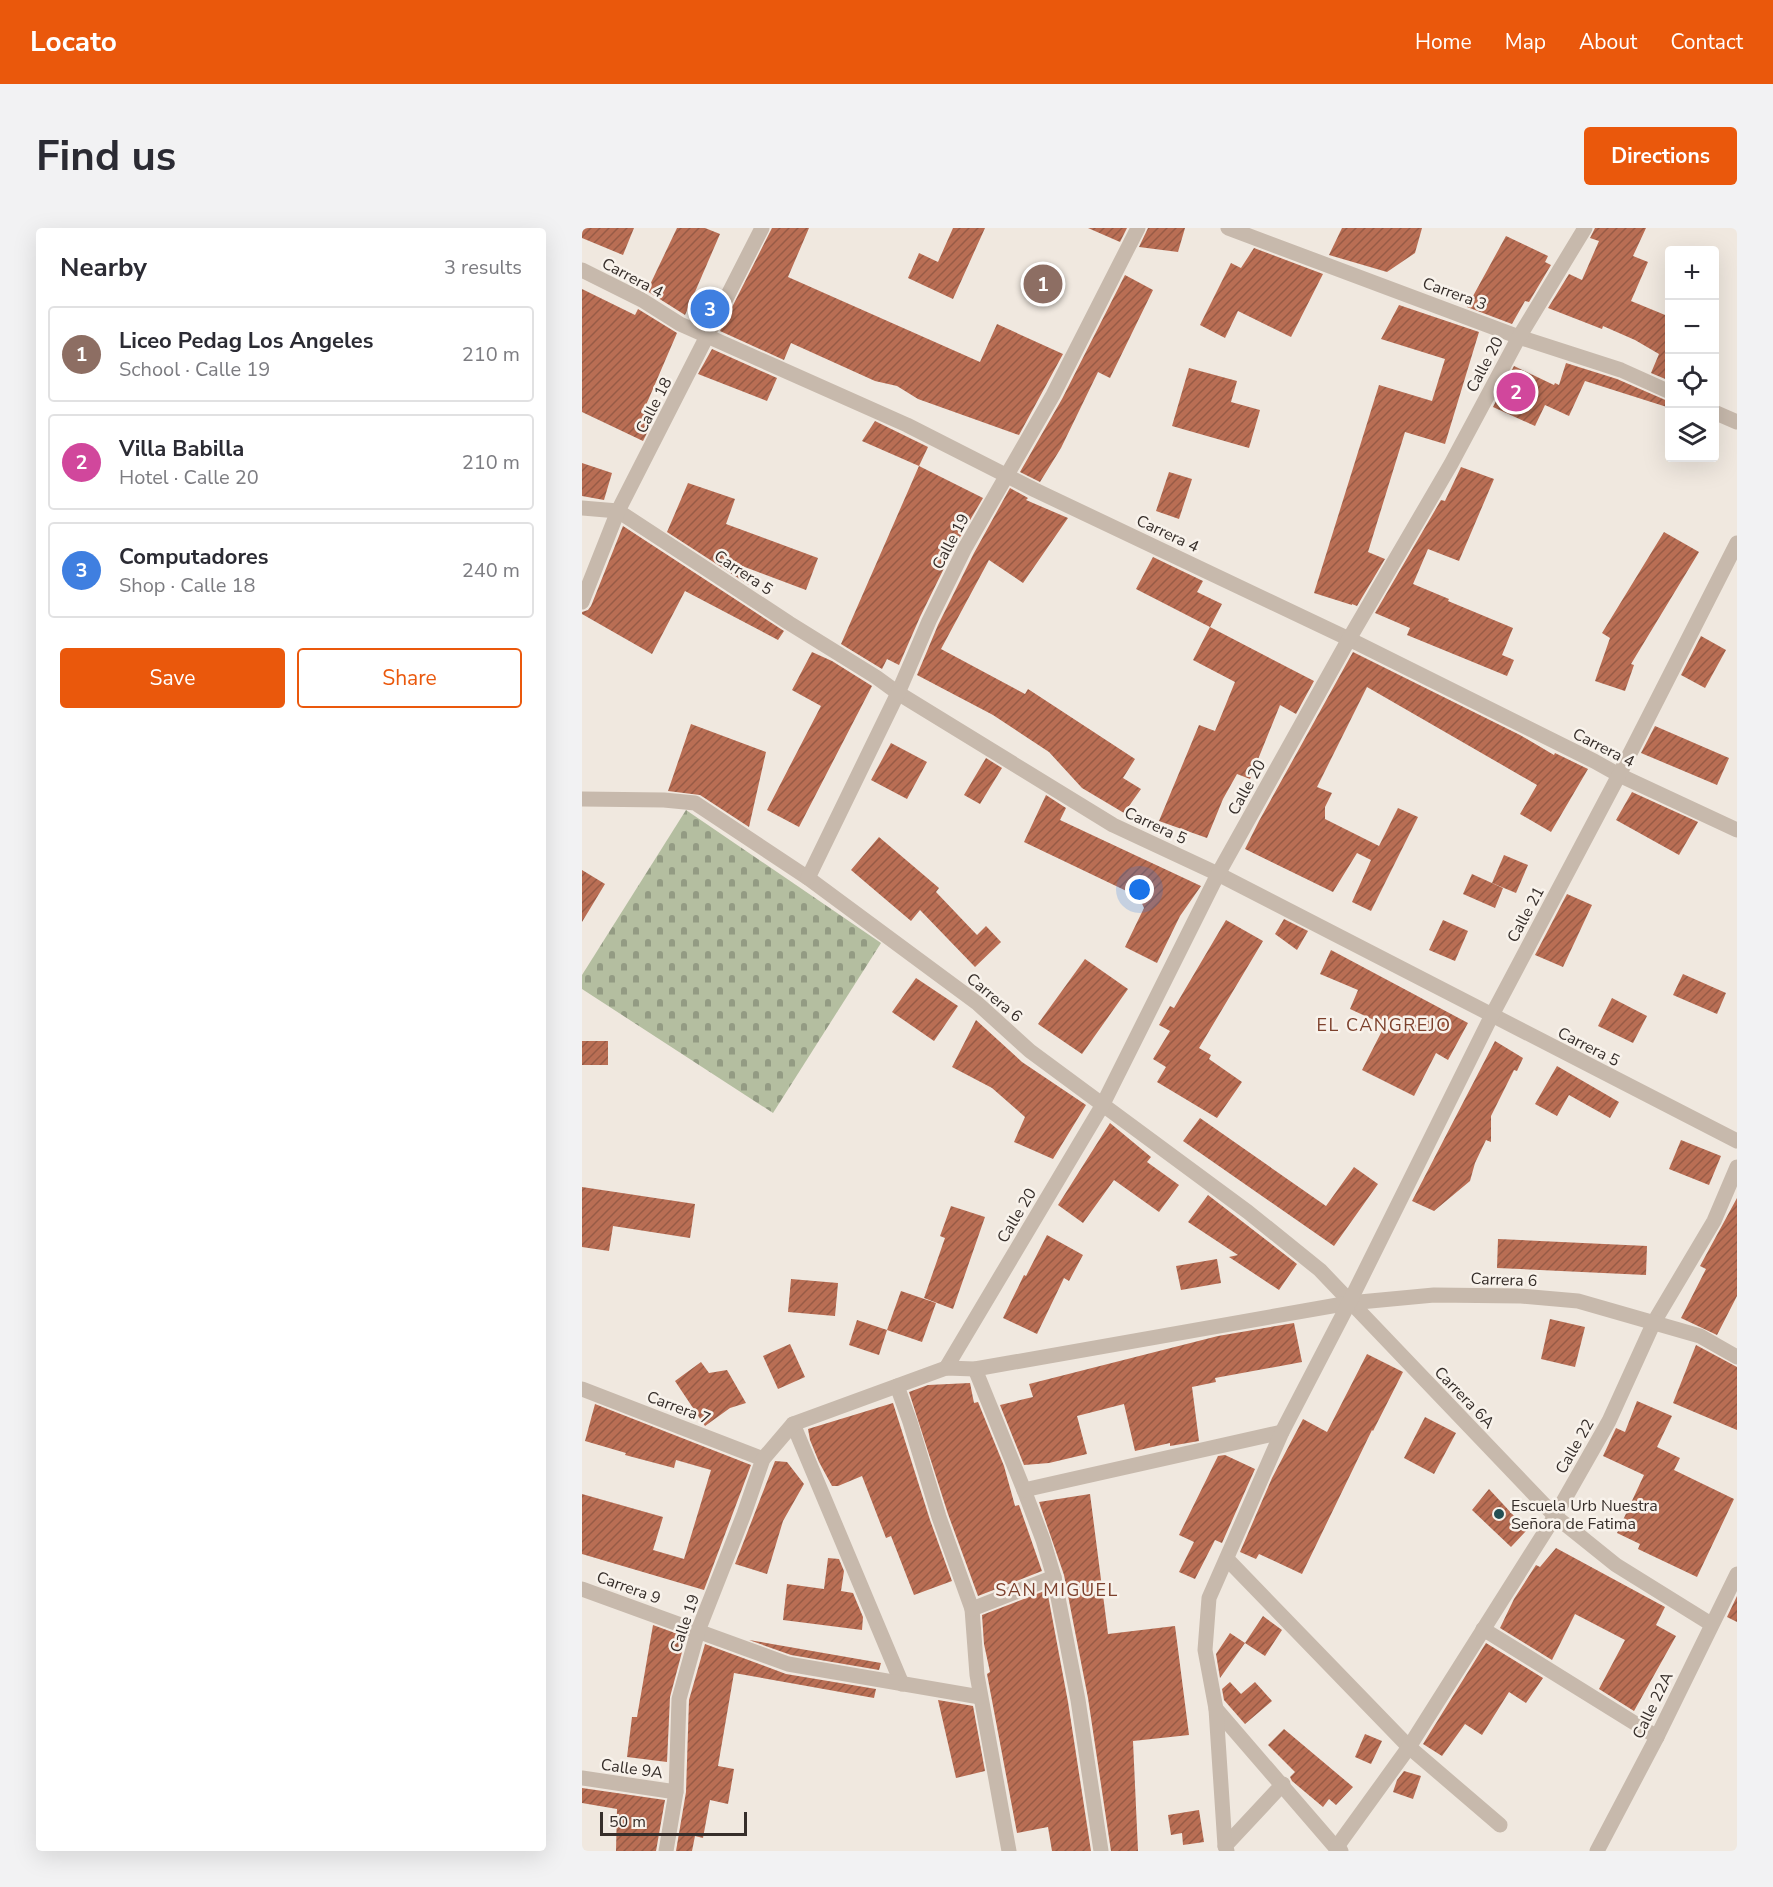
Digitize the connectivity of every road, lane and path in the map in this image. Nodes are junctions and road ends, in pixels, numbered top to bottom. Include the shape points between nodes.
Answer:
1 (762, 228) edge
2 (1138, 228) edge
3 (1228, 228) edge
4 (1585, 228) edge
5 (582, 270) edge
6 (707, 337) junction
7 (1519, 337) junction
8 (1665, 390) edge
9 (1719, 413) edge
10 (1737, 422) edge
11 (1007, 476) junction
12 (582, 508) edge
13 (618, 511) junction
14 (1737, 543) edge
15 (582, 602) edge
16 (1349, 639) junction
17 (898, 693) junction
18 (1619, 775) junction
19 (582, 799) edge
20 (1737, 830) edge
21 (1218, 874) junction
22 (808, 878) junction
23 (1492, 1015) junction
24 (1102, 1106) junction
25 (1737, 1141) edge
26 (1737, 1167) edge
27 (1349, 1303) junction
28 (1654, 1322) junction
29 (1737, 1357) edge
30 (946, 1368) junction
31 (975, 1369) junction
32 (897, 1386) junction
33 (582, 1389) edge
34 (793, 1424) junction
35 (1282, 1432) junction
36 (763, 1459) junction
37 (1024, 1490) junction
38 (1554, 1516) junction
39 (1227, 1558) junction
40 (1737, 1574) edge
41 (1054, 1577) junction
42 (582, 1589) edge
43 (972, 1609) junction
44 (1711, 1624) junction
45 (1483, 1629) junction
46 (698, 1631) junction
47 (902, 1684) junction
48 (980, 1697) junction
49 (1216, 1709) junction
50 (1657, 1737) junction
51 (1409, 1747) junction
52 (582, 1778) edge
53 (1283, 1784) junction
54 (676, 1792) junction
55 (1500, 1825) dead end
56 (1226, 1849) edge
57 (1339, 1849) edge
58 (666, 1851) edge
59 (1009, 1851) edge
60 (1101, 1851) edge
61 (1597, 1851) edge

1 - 6 street, Calle 18
2 - 11 street, Calle 19
3 - 7 street, Carrera 3
4 - 7 street, Calle 20
5 - 6 street, Carrera 4
6 - 11 street, Carrera 4 via 907,425
6 - 13 street, Calle 18
7 - 8 street, Carrera 3 via 1621,370
7 - 16 street, Calle 20 via 1451,464
9 - 10 street
11 - 16 street, Carrera 4
11 - 17 street, Calle 19 via 964,548
12 - 13 street, Carrera 5
13 - 15 street, Calle 18
13 - 17 street, Carrera 5
14 - 18 street, Calle 21
16 - 18 street, Carrera 4
16 - 21 street, Calle 20
17 - 21 street, Carrera 5 via 1113,825
17 - 22 street, Calle 19
18 - 20 street, Carrera 4
18 - 23 street, Calle 21
19 - 22 street, Carrera 6 via 695,803
21 - 23 street, Carrera 5
21 - 24 street, Calle 20
22 - 24 street, Carrera 6 via 977,1003 1030,1052
23 - 25 street, Carrera 5
23 - 27 street, Calle 21
24 - 27 street, Carrera 6 via 1248,1212 1320,1270
24 - 30 street, Calle 20
26 - 28 street, Calle 22 via 1714,1221
27 - 28 street, Carrera 6 via 1434,1295 1521,1296 1578,1301
27 - 31 street, Carrera 6
27 - 35 street, Calle 21
27 - 38 street, Carrera 6A
28 - 29 street, Carrera 6 via 1700,1336
28 - 38 street, Calle 22 via 1609,1421
30 - 31 street, Carrera 6
30 - 32 street, Carrera 6
31 - 37 street
32 - 34 street, Carrera 6
32 - 43 street
33 - 36 street, Carrera 7
34 - 36 street, Calle 19
34 - 47 street
35 - 37 street
35 - 39 street, Calle 21
36 - 46 street, Calle 19
37 - 41 street
38 - 44 street, Carrera 6A via 1616,1565
38 - 45 street, Calle 22
39 - 49 street, Calle 21 via 1209,1598 1205,1650
39 - 51 street
40 - 44 street, Calle 22A
41 - 43 street
41 - 60 street
42 - 46 street, Carrera 9
43 - 48 street
44 - 50 street, Calle 22A
45 - 50 street
45 - 51 street, Calle 22
46 - 47 street, Carrera 9 via 788,1664
46 - 54 street, Calle 19 via 679,1699
47 - 48 street, Carrera 9
48 - 59 street
49 - 53 street
49 - 56 street, Calle 21
50 - 61 street, Calle 22A
51 - 55 street
51 - 57 street, Calle 22
52 - 54 street, Calle 9A
53 - 56 street
53 - 57 street
54 - 58 street, Calle 19

